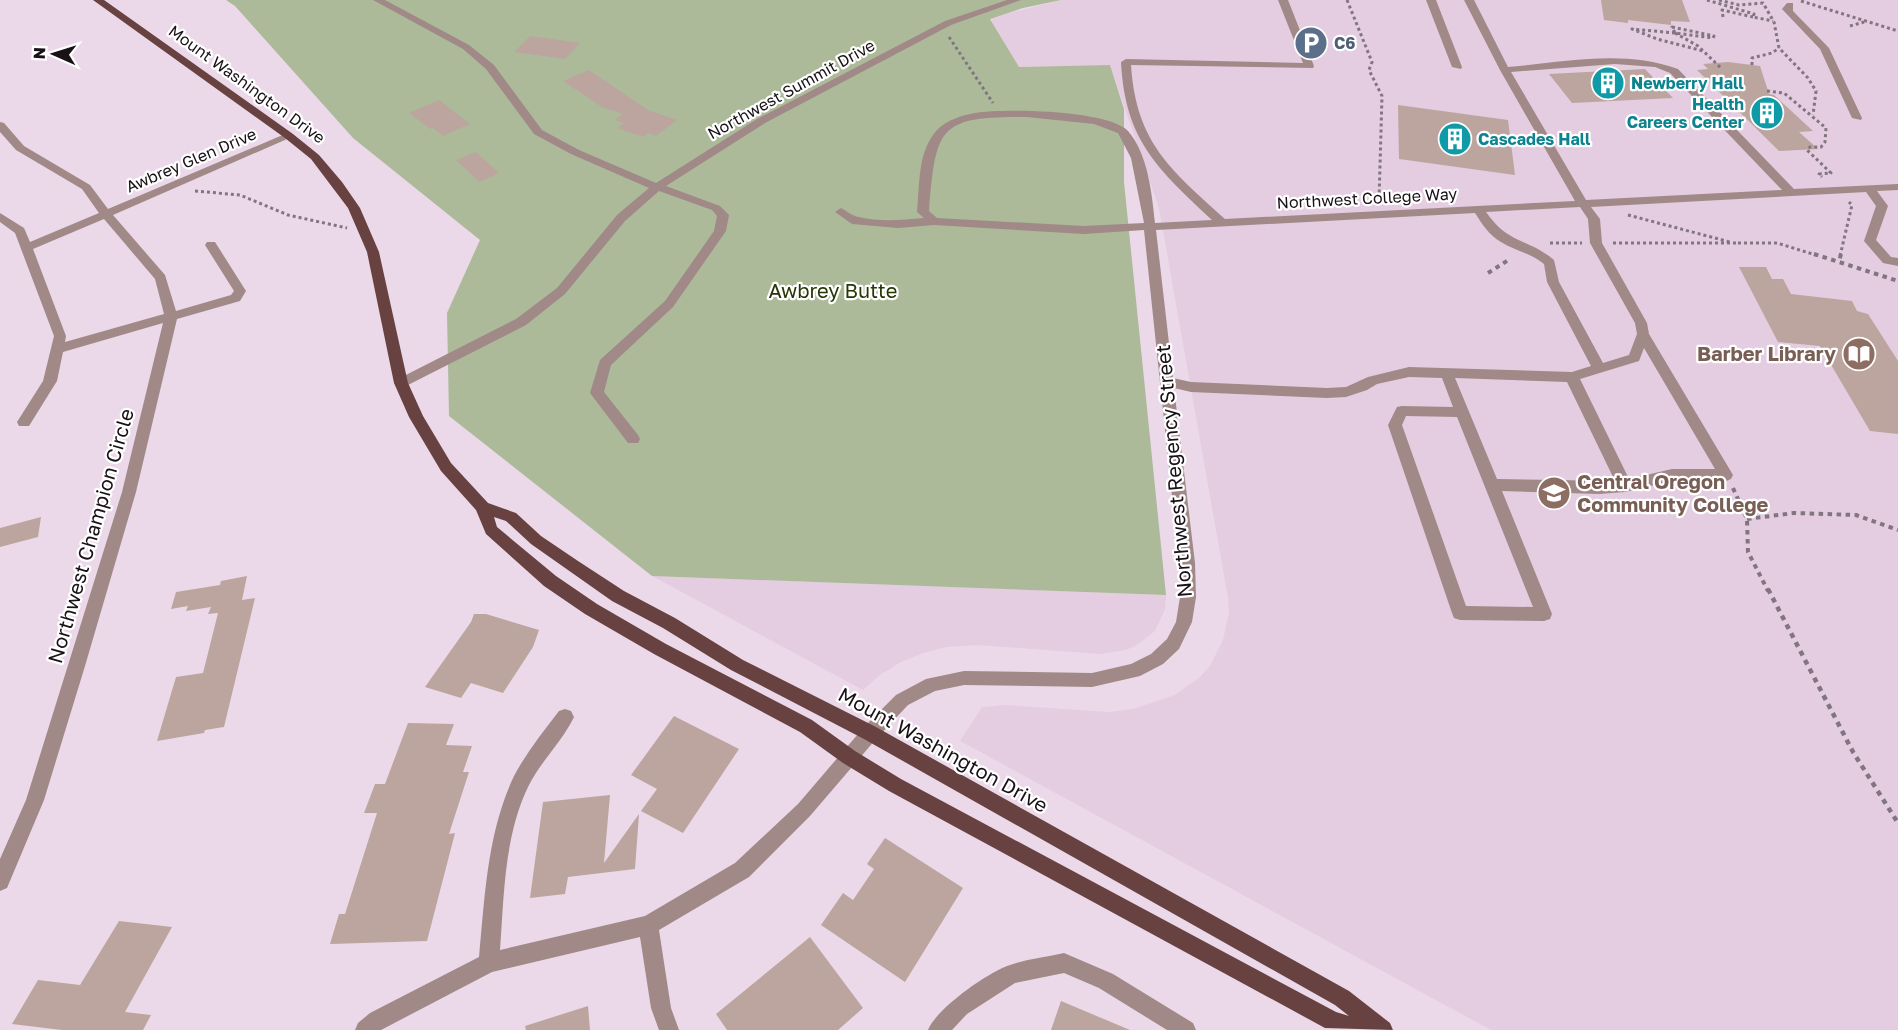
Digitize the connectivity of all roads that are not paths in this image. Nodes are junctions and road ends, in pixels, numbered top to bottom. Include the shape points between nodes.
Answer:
1 (98, 0) edge
2 (378, 0) edge
3 (1016, 0) edge
4 (1283, 0) edge
5 (1431, 0) edge
6 (1469, 0) edge
7 (1794, 2) edge
8 (1457, 67) dead end
9 (1505, 70) junction
10 (1857, 118) dead end
11 (0, 125) edge
12 (289, 136) junction
13 (657, 187) junction
14 (1898, 187) edge
15 (1869, 188) junction
16 (1791, 192) junction
17 (1582, 203) junction
18 (1478, 209) junction
19 (841, 212) dead end
20 (106, 214) junction
21 (0, 217) edge
22 (934, 221) junction
23 (1221, 222) junction
24 (1150, 227) junction
25 (211, 245) dead end
26 (28, 247) junction
27 (1898, 262) edge
28 (171, 315) junction
29 (1643, 334) junction
30 (57, 349) junction
31 (1599, 369) junction
32 (1446, 372) junction
33 (1572, 377) junction
34 (1167, 381) junction
35 (401, 383) junction
36 (1462, 412) junction
37 (24, 422) dead end
38 (633, 439) dead end
39 (1492, 485) junction
40 (1625, 486) junction
41 (483, 507) junction
42 (565, 717) dead end
43 (870, 733) junction
44 (849, 757) junction
45 (0, 881) edge
46 (648, 925) junction
47 (489, 963) junction
48 (366, 1030) edge
49 (669, 1030) edge
50 (938, 1030) edge
51 (1186, 1030) edge
52 (1359, 1030) edge
53 (1383, 1030) edge

1 - 12 main road, Mount Washington Drive
2 - 13 street via 474,53 490,67 538,132
3 - 13 street, Northwest Summit Drive via 941,27 761,121
4 - 23 street via 1310,66 1126,62 1132,105 1149,147
5 - 8 street
6 - 9 street
7 - 10 street via 1786,9 1824,48
9 - 16 street via 1627,61 1663,65 1674,71
9 - 17 street
11 - 20 street, Northwest Champion Circle via 20,148 86,187
12 - 20 street, Awbrey Glen Drive
12 - 35 main road, Mount Washington Drive via 338,184 365,232 373,252
13 - 35 street, Northwest Summit Drive via 621,218 561,291 521,322
13 - 38 street via 701,201 723,215 720,231 669,304 605,363 597,393
14 - 15 street, Northwest College Way
15 - 16 street, Northwest College Way
15 - 27 street via 1882,207 1870,241 1887,260
16 - 17 street, Northwest College Way
17 - 18 street, Northwest College Way
17 - 29 street via 1594,219 1596,243 1641,323
18 - 23 street, Northwest College Way
18 - 31 street via 1499,235 1533,249 1550,263 1553,282
19 - 22 street, Northwest College Way via 852,220 866,222
20 - 26 street, Awbrey Glen Drive
20 - 28 street, Northwest Champion Circle via 161,278
21 - 26 street via 20,231
22 - 24 street, Northwest College Way via 1084,230
22 - 24 street, Northwest Regency Street via 924,212 929,152 941,132 975,116 1001,114 1083,118 1113,124 1121,130 1137,160
23 - 24 street, Northwest College Way
24 - 34 street, Northwest Regency Street
25 - 28 street via 240,291 236,298
26 - 30 street via 60,336
28 - 30 street
28 - 45 street, Northwest Champion Circle via 129,492 77,666 35,800
29 - 31 street via 1634,358
29 - 40 street via 1726,474 1672,475
30 - 37 street via 50,381
31 - 33 street
32 - 33 street
32 - 34 street via 1398,373 1346,392 1327,393 1191,387
32 - 36 street
33 - 40 street
34 - 43 street, Northwest Regency Street via 1188,597 1184,622 1173,644 1157,659 1134,671 1092,680 964,678 932,684 902,700
35 - 41 main road, Mount Washington Drive via 446,467
36 - 39 street
36 - 39 street via 1402,411 1395,425 1460,613 1544,614
39 - 40 street
41 - 43 main road, Mount Washington Drive via 511,517 536,540 618,596 737,665
41 - 44 main road, Mount Washington Drive via 491,530 550,581 660,649 806,726
42 - 47 street via 520,783 507,821 497,876
43 - 44 street, Northwest Regency Street
43 - 53 main road, Mount Washington Drive via 1342,998
44 - 46 street, Northwest Regency Street via 804,810 742,870
44 - 52 main road, Mount Washington Drive via 1332,1021
46 - 47 street, Northwest Regency Street
46 - 49 street via 661,1008
47 - 48 street, Northwest Regency Street via 377,1020
50 - 51 street via 960,1007 1011,974 1064,963 1106,981

